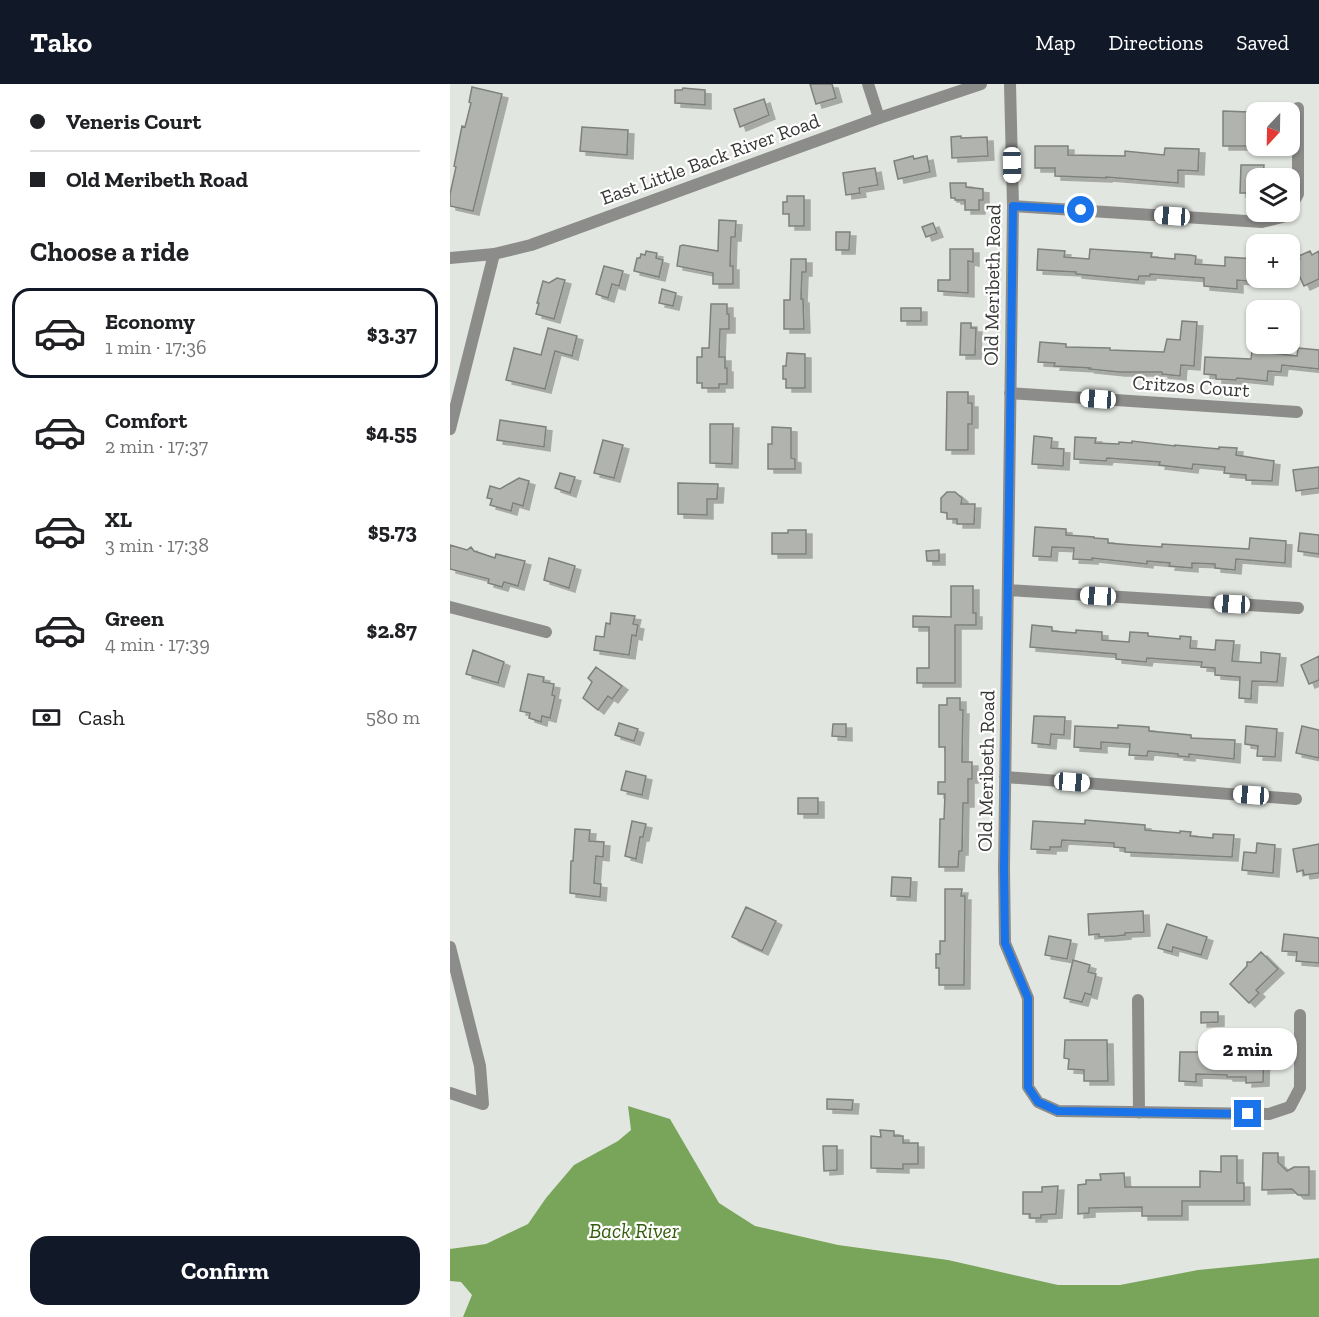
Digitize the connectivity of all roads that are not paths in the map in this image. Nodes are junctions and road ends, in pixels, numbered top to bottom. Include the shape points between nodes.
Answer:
1 (868, 84) edge
2 (981, 84) edge
3 (1010, 84) edge
4 (879, 118) junction
5 (1013, 206) junction
6 (1246, 221) edge
7 (494, 254) junction
8 (450, 258) edge
9 (1010, 393) junction
10 (1297, 412) dead end
11 (450, 429) edge
12 (1009, 590) junction
13 (450, 607) edge
14 (1298, 608) dead end
15 (546, 632) dead end
16 (1005, 777) junction
17 (1296, 799) dead end
18 (450, 947) edge
19 (1138, 1000) dead end
20 (1299, 1015) dead end
21 (450, 1093) edge
22 (1139, 1113) junction

1 - 4 street
2 - 4 street, East Little Back River Road
3 - 5 street, Old Meribeth Road
4 - 7 street, East Little Back River Road via 531,245
5 - 6 street
5 - 9 street, Old Meribeth Road
7 - 8 street, East Little Back River Road
7 - 11 street
9 - 10 street, Critzos Court
9 - 12 street, Old Meribeth Road
12 - 14 street
12 - 16 street, Old Meribeth Road
13 - 15 street
16 - 17 street
16 - 22 street, Old Meribeth Road via 1005,943 1028,998 1028,1087 1038,1102 1058,1111
18 - 21 street via 480,1066 483,1104
19 - 22 street
20 - 22 street, Old Meribeth Road via 1300,1088 1290,1107 1269,1114

